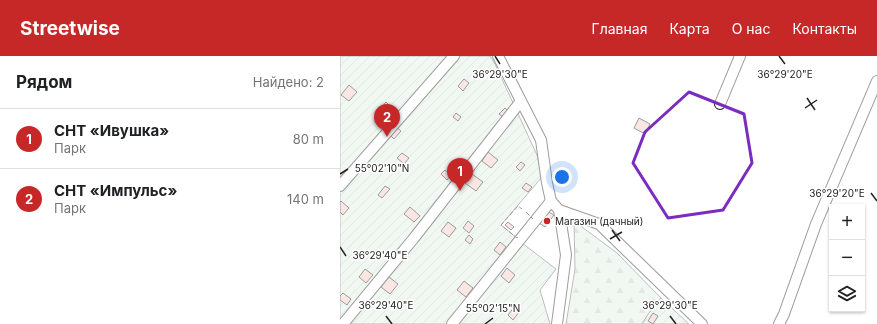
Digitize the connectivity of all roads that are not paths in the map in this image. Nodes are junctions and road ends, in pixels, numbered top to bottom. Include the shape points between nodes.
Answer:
1 (454, 56) edge
2 (498, 56) edge
3 (740, 56) edge
4 (877, 81) edge
5 (521, 101) junction
6 (720, 104) dead end
7 (340, 186) edge
8 (551, 200) junction
9 (559, 210) junction
10 (343, 324) edge
11 (452, 324) edge
12 (557, 324) edge
13 (702, 324) edge
14 (779, 324) edge

1 - 7 street
2 - 5 street
3 - 6 street
4 - 14 street via 816,224
5 - 8 street via 541,140
5 - 10 street
8 - 9 street
8 - 11 street
9 - 12 street via 566,255
9 - 13 street via 599,224

